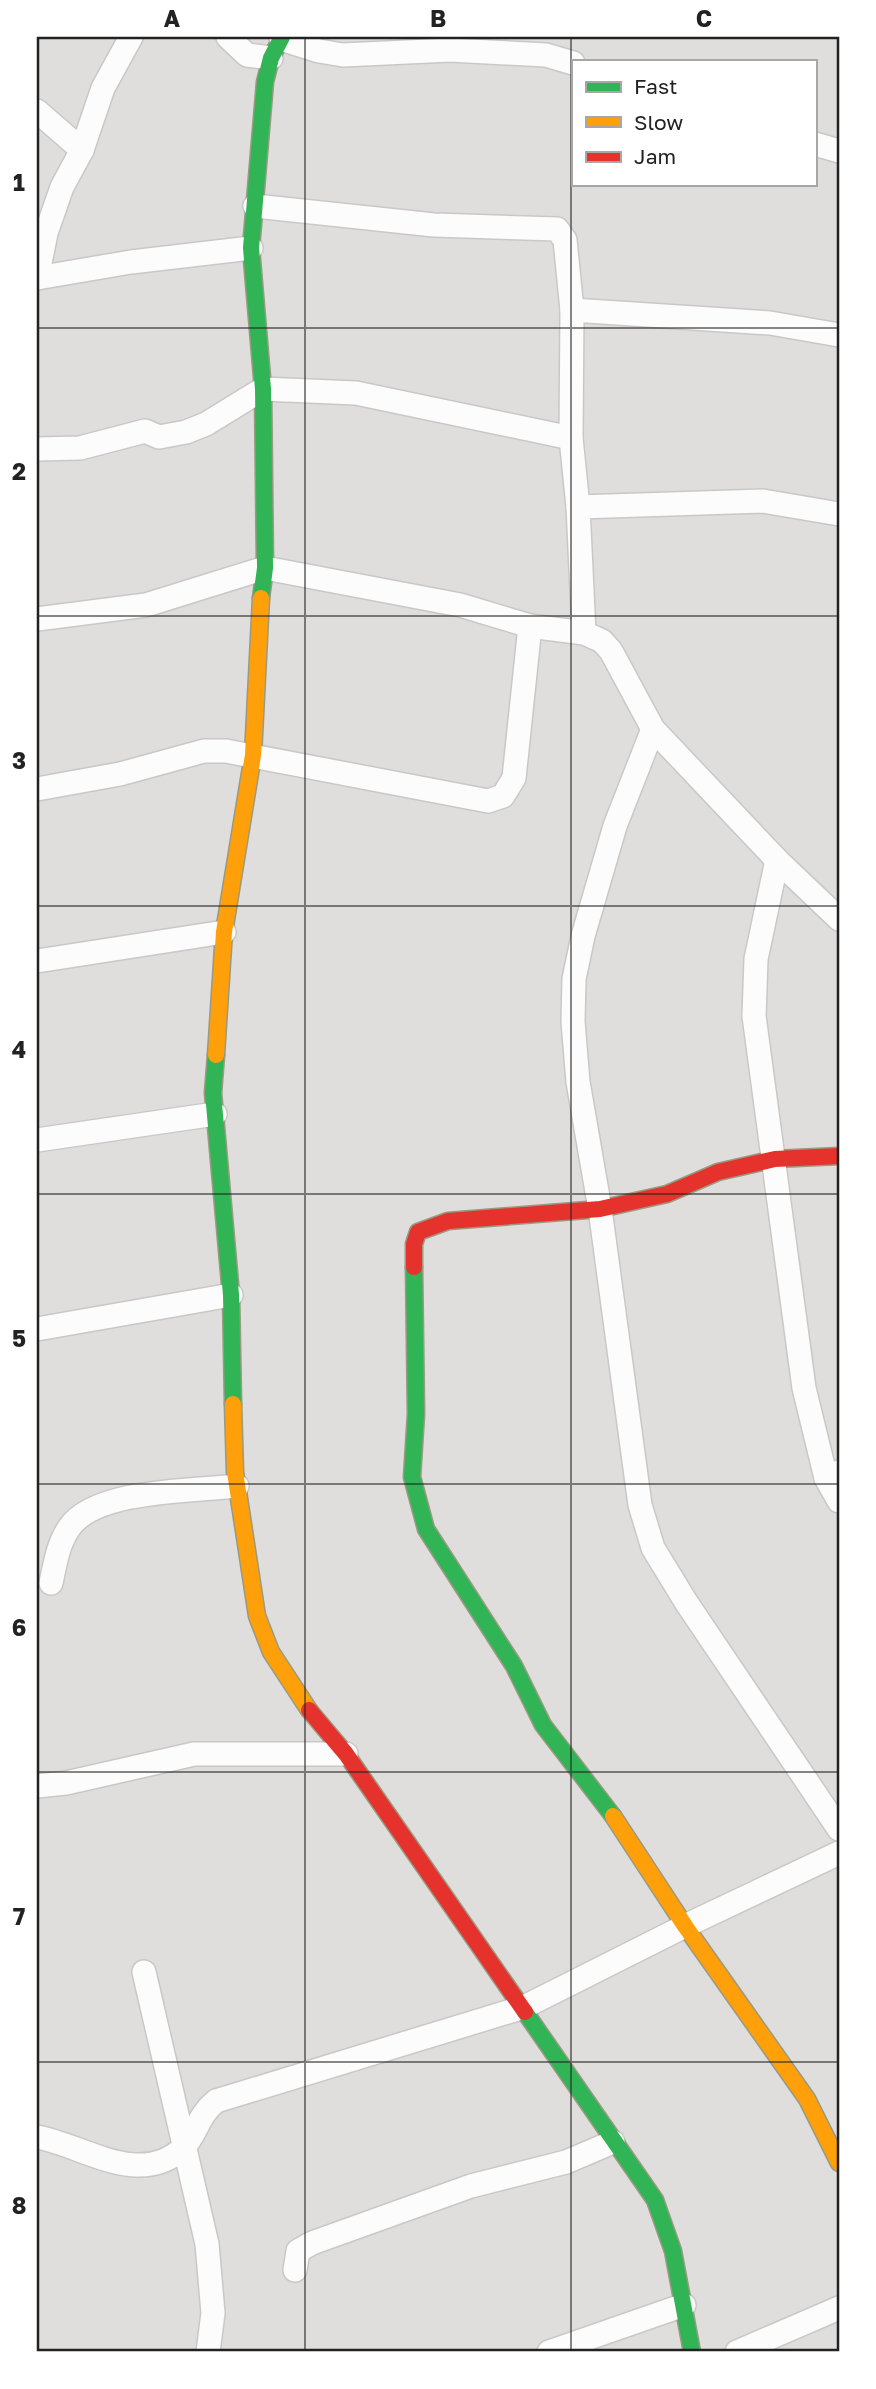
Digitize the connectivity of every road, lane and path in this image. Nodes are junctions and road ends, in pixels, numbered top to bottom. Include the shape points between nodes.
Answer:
1 (131, 37) edge
2 (228, 37) edge
3 (278, 45) edge
4 (572, 63) edge
5 (37, 111) edge
6 (816, 144) edge
7 (82, 150) junction
8 (839, 151) edge
9 (255, 206) junction
10 (251, 248) junction
11 (37, 278) edge
12 (572, 310) junction
13 (839, 335) edge
14 (263, 389) junction
15 (571, 438) junction
16 (37, 449) edge
17 (578, 507) junction
18 (839, 514) edge
19 (265, 568) junction
20 (37, 619) edge
21 (530, 626) junction
22 (584, 633) junction
23 (653, 729) junction
24 (254, 755) junction
25 (37, 789) edge
26 (777, 860) junction
27 (839, 919) edge
28 (224, 932) junction
29 (37, 961) edge
30 (215, 1114) junction
31 (37, 1140) edge
32 (839, 1156) edge
33 (775, 1159) junction
34 (600, 1209) junction
35 (231, 1295) junction
36 (37, 1329) edge
37 (832, 1475) edge
38 (237, 1486) junction
39 (839, 1500) edge
40 (51, 1583) dead end
41 (346, 1754) junction
42 (37, 1786) edge
43 (839, 1829) edge
44 (839, 1853) edge
45 (685, 1926) junction
46 (144, 1972) dead end
47 (524, 2007) junction
48 (37, 2137) edge
49 (613, 2142) junction
50 (185, 2147) junction
51 (839, 2164) edge
52 (295, 2270) dead end
53 (684, 2305) junction
54 (839, 2308) edge
55 (208, 2352) edge
56 (548, 2352) edge
57 (692, 2352) edge
58 (737, 2352) edge

1 - 7 street via 103,88
2 - 3 street via 247,55
3 - 4 street via 343,55 450,50 546,55
3 - 9 street via 265,82
5 - 7 street
6 - 8 street
7 - 11 street via 62,187
9 - 10 street
9 - 12 street via 434,225 557,229 565,240
10 - 11 street
10 - 14 street
12 - 13 street via 770,323
12 - 15 street
14 - 15 street via 356,393
14 - 16 street via 186,432 159,437 145,431 87,447
14 - 19 street
15 - 17 street
17 - 18 street via 764,500
17 - 22 street
19 - 20 street via 146,605
19 - 21 street via 460,605
19 - 24 street via 258,620
21 - 22 street
21 - 24 street via 514,778 503,796 488,801
22 - 23 street via 611,651
23 - 26 street
23 - 34 street via 615,826 574,979 578,1082
24 - 25 street via 204,751 120,774
24 - 28 street
26 - 27 street
26 - 33 street via 756,959 754,1016
28 - 29 street
28 - 30 street
30 - 31 street
30 - 35 street
32 - 33 street
33 - 34 street via 718,1172 667,1194
33 - 37 street via 804,1388
34 - 43 street via 640,1505 653,1548
34 - 45 street via 448,1221 418,1232 414,1244 412,1477 426,1529 514,1666 542,1724 562,1754 598,1792
35 - 36 street
35 - 38 street
37 - 39 street
38 - 40 street via 127,1498 89,1510 61,1541
38 - 41 street via 257,1616 271,1652 299,1699
41 - 42 street via 194,1754
41 - 47 street
44 - 45 street
45 - 47 street
45 - 51 street via 807,2099
46 - 50 street
47 - 49 street
47 - 50 street via 230,2095 204,2110
48 - 50 street via 125,2164 160,2161
49 - 52 street via 566,2162 471,2186 312,2243 298,2251
49 - 53 street via 666,2225
50 - 55 street via 207,2244 213,2313
53 - 56 street
53 - 57 street
54 - 58 street

